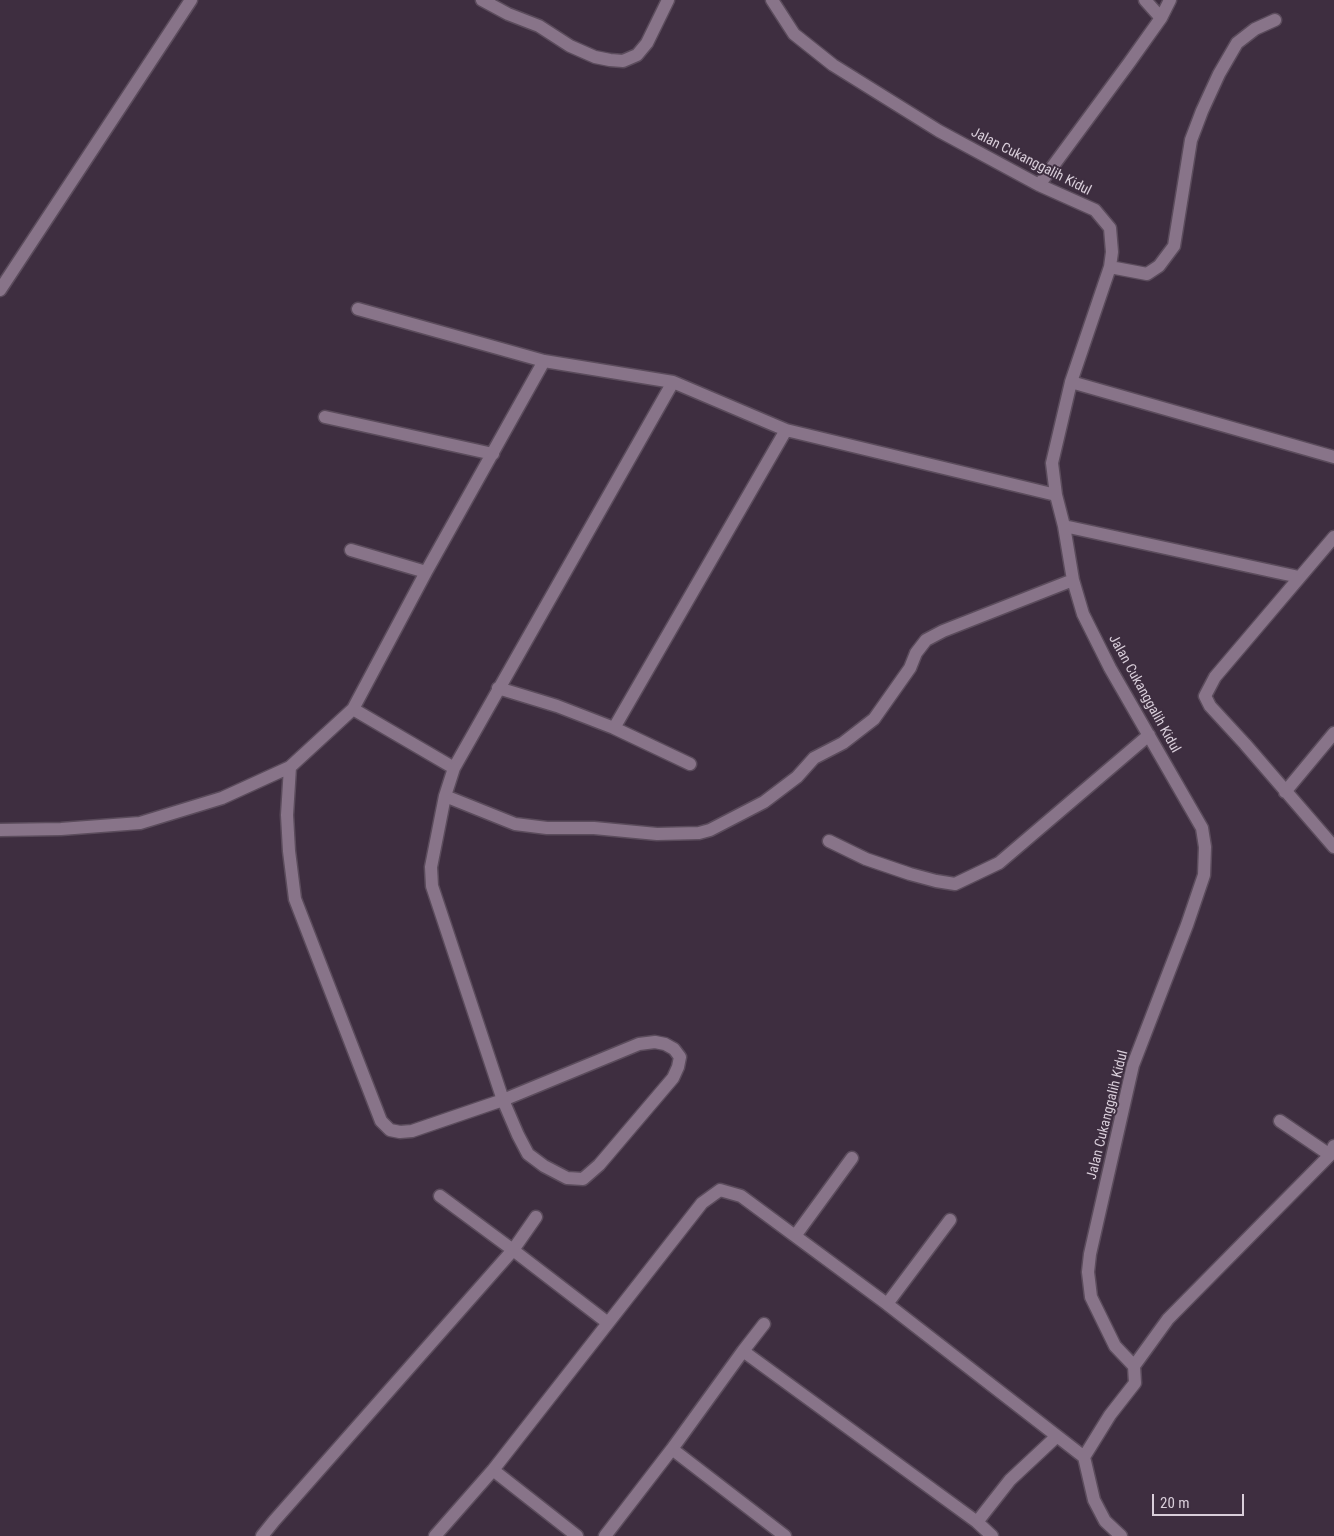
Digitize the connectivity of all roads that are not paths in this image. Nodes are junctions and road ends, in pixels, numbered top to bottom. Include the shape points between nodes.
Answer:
1 (191, 0) edge
2 (482, 0) edge
3 (668, 0) edge
4 (772, 0) edge
5 (1145, 0) edge
6 (1170, 0) edge
7 (1160, 18) junction
8 (1276, 20) dead end
9 (1039, 185) junction
10 (1110, 267) junction
11 (0, 290) edge
12 (358, 309) dead end
13 (544, 361) junction
14 (673, 382) junction
15 (1071, 382) junction
16 (325, 417) dead end
17 (786, 430) junction
18 (493, 454) junction
19 (1334, 457) edge
20 (1056, 495) junction
21 (1064, 526) junction
22 (1334, 538) edge
23 (351, 550) dead end
24 (426, 572) junction
25 (1299, 577) junction
26 (1072, 580) junction
27 (498, 688) junction
28 (353, 709) junction
29 (614, 728) junction
30 (1334, 733) edge
31 (1149, 735) junction
32 (690, 764) dead end
33 (290, 767) junction
34 (454, 768) junction
35 (1285, 792) junction
36 (445, 796) junction
37 (0, 830) edge
38 (829, 841) dead end
39 (1334, 847) edge
40 (503, 1100) junction
41 (1280, 1121) dead end
42 (1332, 1150) edge
43 (852, 1158) dead end
44 (440, 1196) dead end
45 (536, 1217) dead end
46 (950, 1220) dead end
47 (795, 1236) junction
48 (513, 1250) junction
49 (887, 1304) junction
50 (608, 1323) junction
51 (764, 1324) dead end
52 (743, 1352) junction
53 (1134, 1366) junction
54 (1056, 1437) junction
55 (672, 1450) junction
56 (1084, 1457) junction
57 (493, 1470) junction
58 (977, 1522) junction
59 (262, 1536) edge
60 (435, 1536) edge
61 (577, 1536) edge
62 (605, 1536) edge
63 (786, 1536) edge
64 (992, 1536) edge
65 (1121, 1536) edge

1 - 11 street
2 - 3 street via 595,57 624,61 637,55 648,43
4 - 9 street, Jalan Cukanggalih Kidul via 794,34 833,65 939,131
5 - 7 street
6 - 7 street
7 - 9 street
8 - 10 street via 1255,29 1237,43 1215,81 1191,140 1174,246 1159,266 1147,274
9 - 10 street, Jalan Cukanggalih Kidul via 1095,210 1110,228
10 - 15 street, Jalan Cukanggalih Kidul
12 - 13 street
13 - 14 street
13 - 18 street
14 - 17 street
14 - 27 street
15 - 19 street
15 - 20 street, Jalan Cukanggalih Kidul via 1052,464
16 - 18 street
17 - 20 street
17 - 29 street
18 - 24 street
20 - 21 street, Jalan Cukanggalih Kidul
21 - 25 street
21 - 26 street, Jalan Cukanggalih Kidul
22 - 25 street
23 - 24 street
24 - 28 street
25 - 35 street via 1214,677 1205,696 1210,706
26 - 31 street, Jalan Cukanggalih Kidul via 1110,668
26 - 36 street via 926,640 874,719 814,758 797,777 764,802 710,830 657,834 515,824
27 - 29 street
27 - 34 street
28 - 33 street
28 - 34 street
29 - 32 street
30 - 35 street
31 - 38 street via 999,863 955,884 910,874 866,859
31 - 53 street, Jalan Cukanggalih Kidul via 1202,828 1205,846 1204,875 1133,1065 1090,1254 1091,1297 1115,1346
33 - 37 street via 222,798 140,823
33 - 40 street via 287,815 295,899 381,1121 390,1130 412,1131
34 - 36 street
35 - 39 street
36 - 40 street via 431,867 432,886
40 - 40 street via 528,1154 552,1171 568,1178 582,1179 599,1165 673,1078 680,1057 664,1044 639,1044
41 - 42 street
42 - 53 street via 1168,1319
43 - 47 street
44 - 48 street
45 - 48 street
46 - 49 street
47 - 49 street
47 - 50 street via 741,1196 720,1190 702,1203
48 - 50 street
48 - 59 street
49 - 54 street
50 - 57 street
51 - 52 street
52 - 55 street
52 - 58 street
53 - 56 street via 1135,1383
54 - 56 street
54 - 58 street via 1010,1480
55 - 62 street
55 - 63 street
56 - 65 street via 1094,1500 1105,1521
57 - 60 street
57 - 61 street
58 - 64 street

